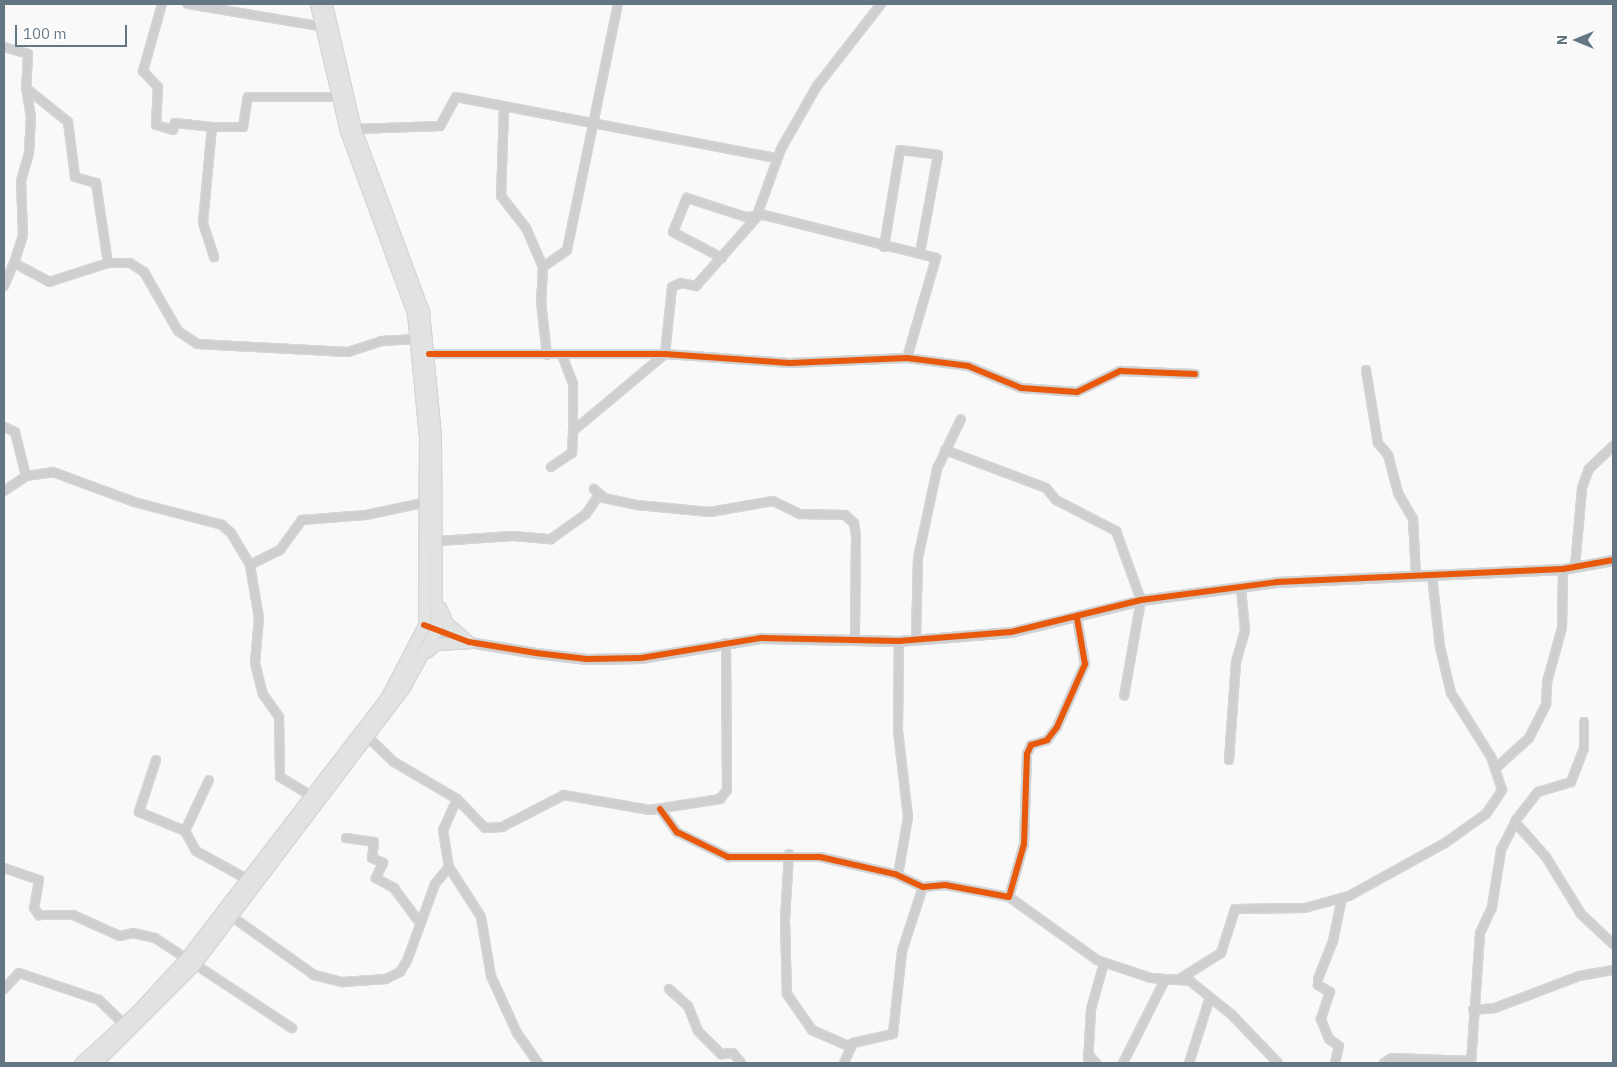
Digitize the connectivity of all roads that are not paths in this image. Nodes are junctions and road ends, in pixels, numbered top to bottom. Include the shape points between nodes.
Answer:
1 (162, 4) edge
2 (188, 4) edge
3 (316, 4) edge
4 (326, 4) edge
5 (618, 4) edge
6 (881, 4) edge
7 (318, 26) junction
8 (4, 47) edge
9 (26, 88) junction
10 (336, 96) junction
11 (504, 106) junction
12 (592, 122) junction
13 (212, 127) junction
14 (355, 129) junction
15 (777, 158) junction
16 (756, 218) junction
17 (884, 247) junction
18 (920, 253) junction
19 (214, 256) dead end
20 (722, 258) junction
21 (14, 263) junction
22 (108, 263) junction
23 (543, 267) junction
24 (4, 286) edge
25 (417, 339) junction
26 (429, 354) junction
27 (665, 354) junction
28 (548, 355) junction
29 (562, 355) junction
30 (907, 358) junction
31 (1366, 370) dead end
32 (1195, 374) dead end
33 (961, 419) dead end
34 (4, 427) edge
35 (573, 430) junction
36 (1613, 446) edge
37 (945, 450) junction
38 (551, 467) dead end
39 (26, 476) junction
40 (4, 491) edge
41 (427, 502) junction
42 (438, 541) junction
43 (1613, 560) edge
44 (250, 565) junction
45 (1575, 567) junction
46 (1563, 569) junction
47 (1416, 576) junction
48 (1432, 576) junction
49 (1241, 588) junction
50 (438, 595) junction
51 (1141, 600) junction
52 (1077, 618) junction
53 (424, 625) junction
54 (436, 629) junction
55 (916, 638) junction
56 (855, 640) junction
57 (899, 641) junction
58 (469, 642) junction
59 (726, 643) junction
60 (427, 652) junction
61 (1124, 696) dead end
62 (1584, 722) dead end
63 (368, 737) junction
64 (156, 760) dead end
65 (1229, 760) dead end
66 (1496, 768) junction
67 (209, 780) dead end
68 (312, 796) junction
69 (457, 799) junction
70 (660, 809) junction
71 (1515, 822) junction
72 (185, 831) junction
73 (346, 838) dead end
74 (789, 854) junction
75 (449, 867) junction
76 (4, 868) edge
77 (898, 875) junction
78 (247, 879) junction
79 (924, 887) junction
80 (1009, 897) junction
81 (1342, 898) junction
82 (231, 916) junction
83 (420, 923) junction
84 (1613, 944) edge
85 (190, 962) junction
86 (1104, 963) junction
87 (1613, 970) edge
88 (1165, 980) junction
89 (1178, 980) junction
90 (4, 989) edge
91 (669, 989) dead end
92 (1210, 997) junction
93 (1473, 1010) junction
94 (124, 1024) junction
95 (292, 1028) dead end
96 (851, 1047) junction
97 (1088, 1054) junction
98 (1471, 1062) edge
99 (80, 1063) edge
100 (96, 1063) edge
101 (538, 1063) edge
102 (741, 1063) edge
103 (844, 1063) edge
104 (1088, 1063) edge
105 (1096, 1063) edge
106 (1123, 1063) edge
107 (1189, 1063) edge
108 (1278, 1063) edge
109 (1335, 1063) edge
110 (1384, 1063) edge

1 - 13 street via 142,63 145,74 158,86 156,125 173,130 175,123
2 - 7 street
3 - 7 main road
4 - 14 main road
5 - 12 street
6 - 15 street via 817,86
7 - 10 main road
8 - 9 street via 28,54
9 - 21 street via 31,118 29,153 21,181 23,235
9 - 22 street via 68,122 75,177 96,183
10 - 13 street via 248,96 243,127
10 - 25 main road via 407,292
11 - 12 street
11 - 14 street via 456,97 440,126
11 - 23 street via 501,196 526,228
12 - 15 street
12 - 23 street via 567,250
13 - 19 street via 204,223
14 - 26 main road via 417,288
15 - 16 street
16 - 17 street via 764,215
16 - 20 street
16 - 20 street via 687,198 673,232
17 - 18 street
17 - 18 street via 900,150 938,155
18 - 30 street via 936,258
20 - 27 street via 696,286 681,283 672,287
21 - 22 street via 49,282
21 - 24 street
22 - 25 street via 130,263 144,272 178,331 197,344 348,352 382,341
23 - 28 street via 541,302
25 - 41 main road
26 - 28 street
26 - 42 main road
27 - 29 street
27 - 30 street via 790,363
27 - 35 street
28 - 29 street
29 - 35 street via 573,384
30 - 32 street via 968,366 1021,388 1046,391 1077,392 1120,372
31 - 47 street via 1378,443 1388,455 1398,493 1413,519
33 - 37 street
34 - 39 street via 15,432
35 - 38 street via 572,453
36 - 45 street via 1589,469 1582,488
37 - 51 street via 1046,488 1056,500 1116,531
37 - 55 street via 918,558
39 - 40 street
39 - 44 street via 53,472 134,502 222,525
41 - 44 street via 366,515 302,520 280,550
41 - 53 main road
42 - 50 main road
42 - 56 street via 513,536 551,539 586,514 596,492 604,498 637,505 710,512 773,501 800,514 845,515 854,524 856,536
43 - 45 street
44 - 68 street via 259,618 255,663 263,694 279,717 280,777
45 - 46 street
46 - 48 street
46 - 66 street via 1562,628 1546,682 1546,704 1529,738
47 - 48 street
47 - 49 street
48 - 66 street via 1440,647 1451,694
49 - 51 street
49 - 65 street via 1245,630 1236,662
50 - 54 main road
50 - 58 main road via 447,623
51 - 52 street
51 - 61 street
52 - 55 street via 1011,632
52 - 80 street via 1085,664 1057,727 1046,740 1030,745 1027,754 1024,844
53 - 54 street
53 - 68 main road via 386,698
54 - 58 street
54 - 60 main road
55 - 57 street
56 - 57 street
56 - 59 street via 761,638
57 - 77 street via 898,730 908,817
58 - 59 street via 587,659 641,658
58 - 60 main road via 436,644
59 - 70 street via 727,790 720,799
60 - 63 main road
62 - 71 street via 1584,748 1571,782 1538,792
63 - 69 street via 394,762
63 - 82 main road
64 - 72 street via 139,812
66 - 81 street via 1502,790 1486,814 1446,843
67 - 72 street
68 - 78 main road
69 - 70 street via 485,828 502,827 564,795
69 - 75 street via 443,830
70 - 74 street via 677,832 728,857
71 - 84 street via 1546,857 1580,914
71 - 93 street via 1501,850 1492,907 1480,933
72 - 78 street via 196,851
73 - 83 street via 374,842 372,858 383,862 376,878 394,888
74 - 77 street
74 - 96 street via 785,920 787,994 812,1030
75 - 83 street via 434,884
75 - 101 street via 481,917 490,976 517,1033
76 - 85 street via 39,880 34,908 40,915 82,917 120,936 141,934
77 - 79 street
78 - 85 main road
79 - 80 street via 945,885
79 - 96 street via 902,952 893,1034 853,1043
80 - 86 street
81 - 89 street via 1305,908 1235,909 1221,953
81 - 109 street via 1333,941 1318,979 1318,985 1330,992 1321,1019 1329,1039 1339,1046
82 - 83 street via 314,976 343,982 386,979 400,972
82 - 85 main road
85 - 94 main road
85 - 95 street
85 - 100 main road
86 - 88 street
86 - 97 street via 1091,1009
87 - 93 street via 1579,976 1495,1008
88 - 89 street
88 - 106 street
89 - 92 street via 1190,981
90 - 94 street via 19,973 99,1000
91 - 102 street via 688,1006 698,1031 722,1054 733,1053
92 - 107 street
92 - 108 street
93 - 98 street
94 - 99 main road
96 - 103 street
97 - 104 street
97 - 105 street
98 - 110 street via 1392,1058

